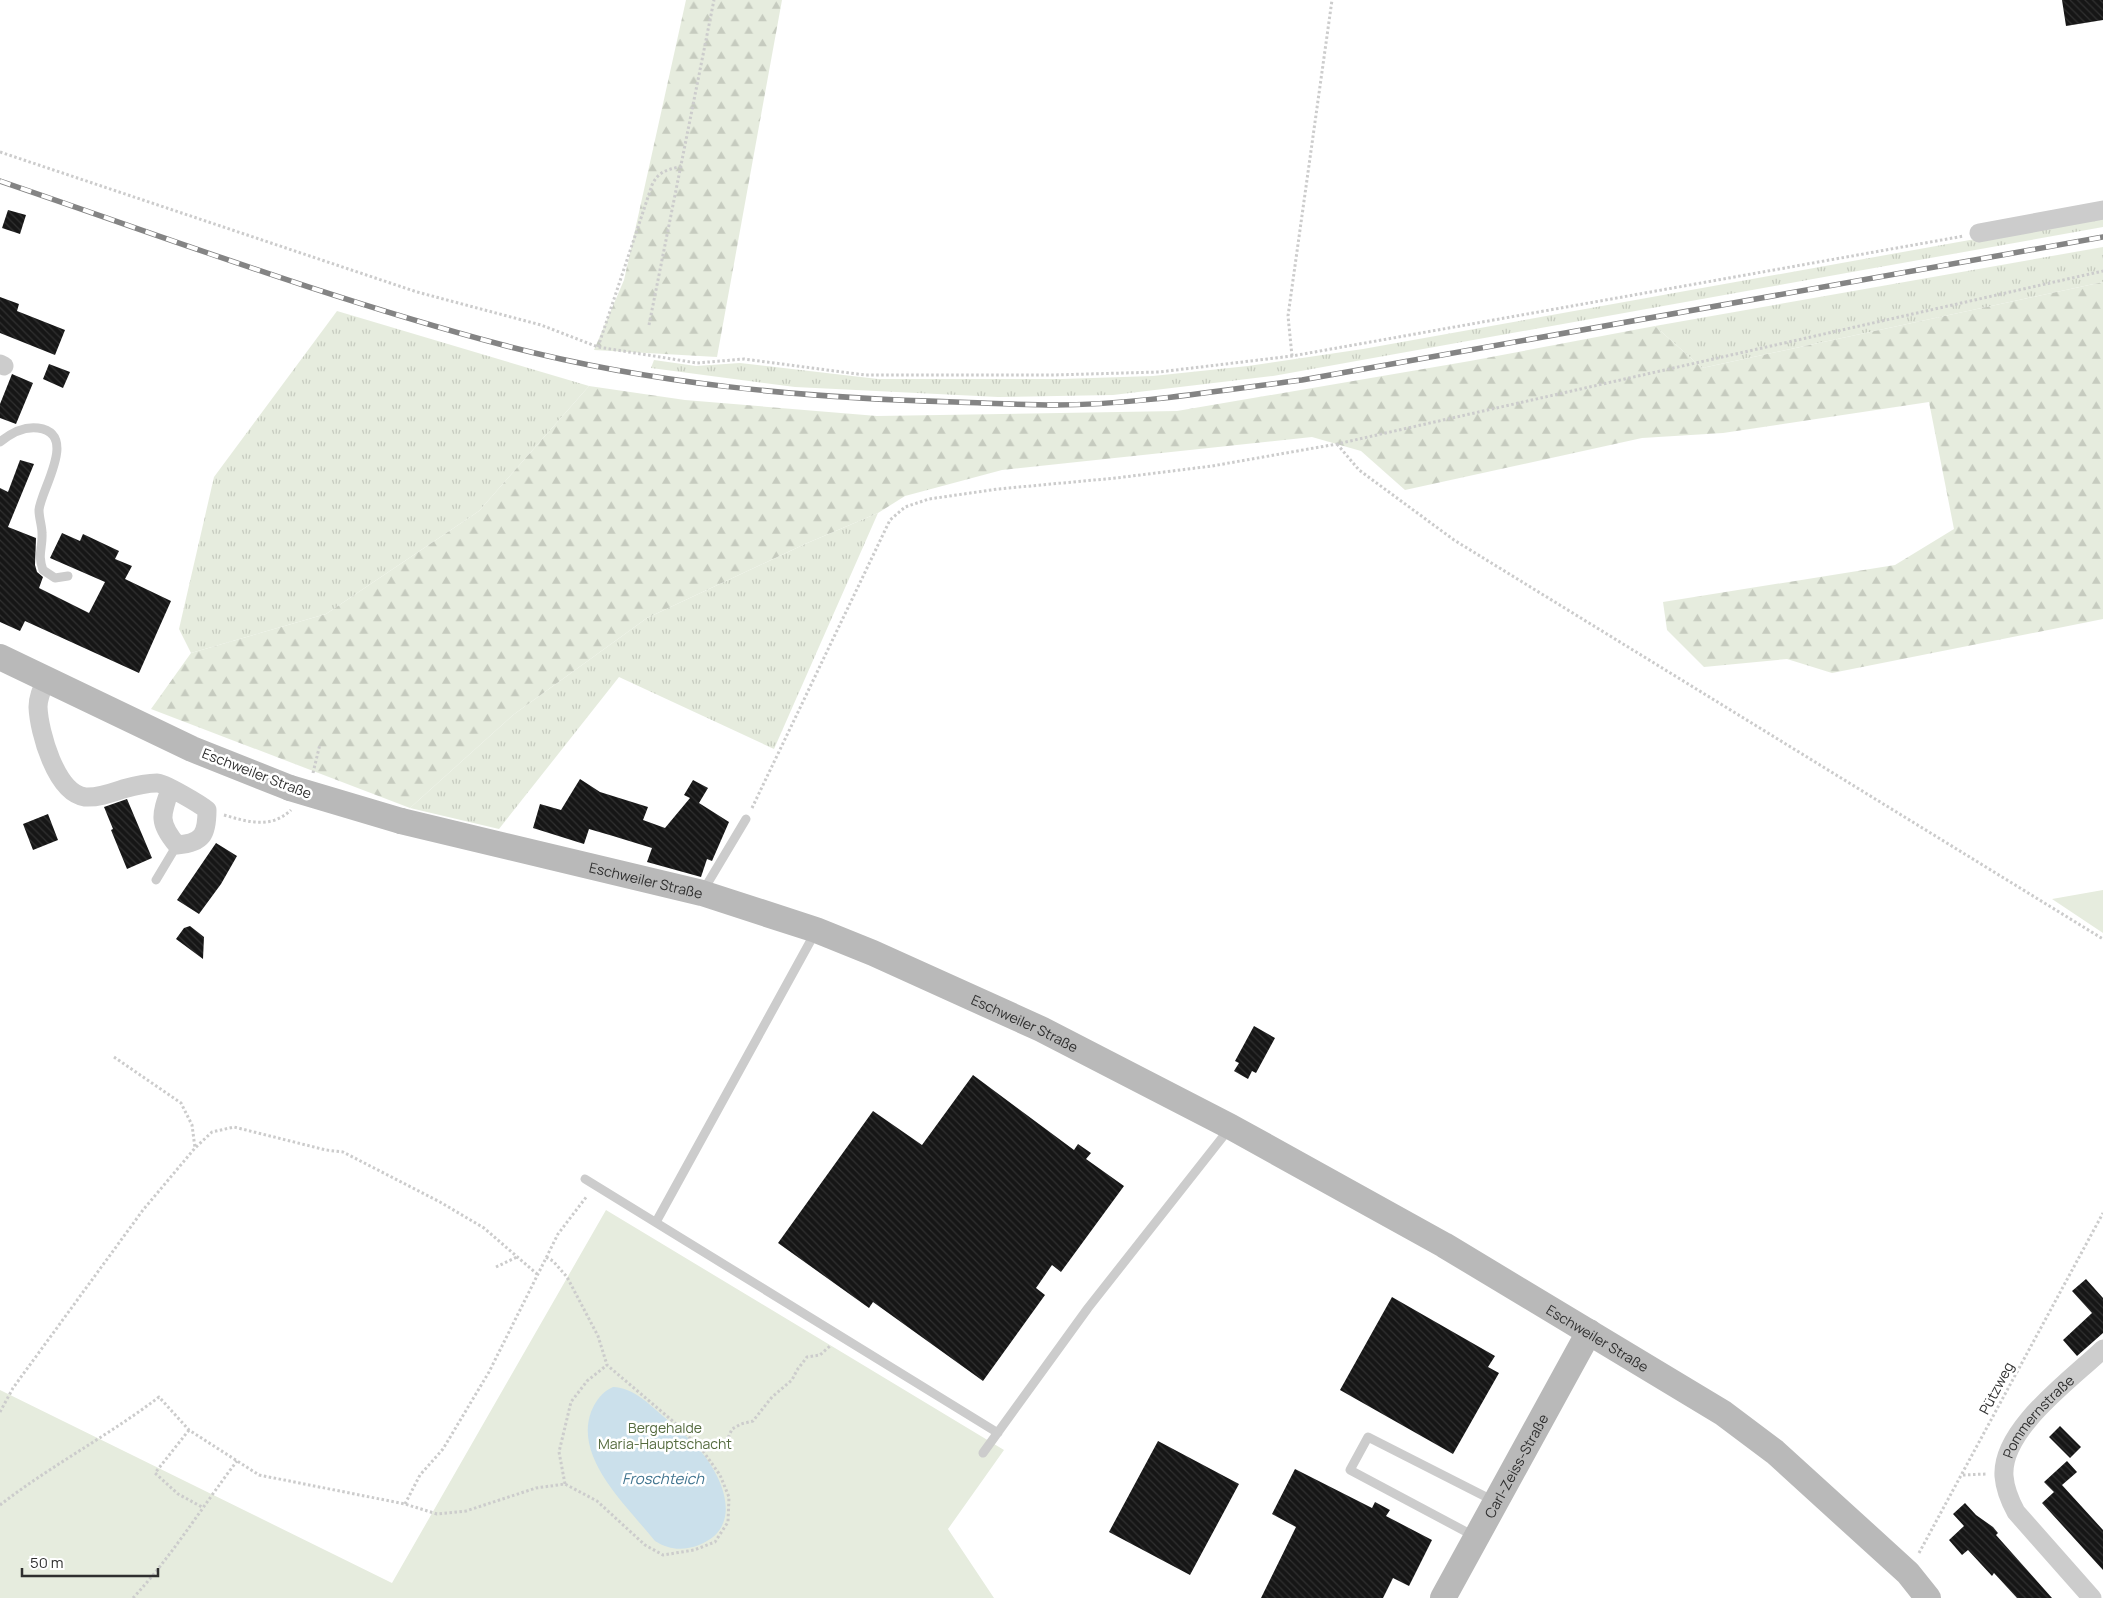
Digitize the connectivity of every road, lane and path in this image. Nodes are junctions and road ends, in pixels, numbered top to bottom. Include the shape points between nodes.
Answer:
1 (714, 0) edge
2 (1332, 0) edge
3 (0, 152) edge
4 (679, 167) junction
5 (2103, 210) edge
6 (1979, 233) joint
7 (2103, 271) edge
8 (649, 325) dead end
9 (598, 347) junction
10 (1292, 356) junction
11 (0, 442) edge
12 (1337, 444) junction
13 (68, 576) dead end
14 (0, 657) edge
15 (47, 678) junction
16 (170, 790) junction
17 (746, 818) joint
18 (177, 845) junction
19 (156, 880) dead end
20 (702, 893) junction
21 (816, 930) junction
22 (2103, 938) edge
23 (114, 1057) dead end
24 (1231, 1127) junction
25 (196, 1148) junction
26 (585, 1179) dead end
27 (596, 1185) junction
28 (2103, 1213) edge
29 (656, 1222) junction
30 (516, 1257) junction
31 (546, 1257) junction
32 (496, 1267) dead end
33 (537, 1274) junction
34 (1589, 1332) junction
35 (840, 1337) junction
36 (2103, 1349) edge
37 (607, 1365) junction
38 (0, 1412) edge
39 (189, 1430) junction
40 (998, 1433) junction
41 (703, 1451) junction
42 (983, 1453) dead end
43 (237, 1461) junction
44 (1962, 1475) junction
45 (2004, 1475) junction
46 (565, 1484) junction
47 (1494, 1501) junction
48 (405, 1504) junction
49 (0, 1506) edge
50 (202, 1507) junction
51 (1475, 1536) junction
52 (1908, 1573) junction
53 (133, 1598) edge
54 (1443, 1598) edge
55 (1928, 1598) edge
56 (2092, 1598) edge

1 - 4 path
2 - 10 path via 1288,316
3 - 9 path via 408,289 541,325
4 - 8 path
4 - 9 path via 657,175 652,185
5 - 6 street
6 - 10 path
7 - 12 path
9 - 10 path via 684,362 744,359 865,374 1159,372
11 - 13 lane via 24,428 48,430 55,437 54,468 39,510 43,535 39,554 43,570 55,578
12 - 17 path via 1212,466 929,499 905,507 890,520 786,741
12 - 22 path via 1359,470 1454,540
14 - 15 street, Eschweiler Straße
15 - 16 street via 38,705 40,726 59,777 71,792 86,797 138,784 159,783
15 - 20 street, Eschweiler Straße, bridge via 192,749 290,788 401,822
16 - 18 street via 161,815 166,833
16 - 18 street via 207,810 207,826 202,838
17 - 20 lane
18 - 19 lane
20 - 21 street, Eschweiler Straße
21 - 24 street, Eschweiler Straße via 1041,1029
21 - 29 lane
23 - 25 path via 181,1103 192,1125
24 - 34 street, Eschweiler Straße via 1444,1245
24 - 40 lane via 1088,1308
25 - 30 path via 212,1132 234,1127 343,1152 484,1228
25 - 38 path via 137,1218 13,1388
26 - 27 lane
27 - 29 lane
27 - 31 path via 558,1234
28 - 44 path, Pützweg
29 - 35 lane
30 - 32 path
30 - 33 path
31 - 33 path
31 - 37 path via 567,1277 598,1336
33 - 48 path via 476,1396 443,1449 420,1475
34 - 47 street, Carl-Zeiss-Straße
34 - 52 street, Eschweiler Straße via 1723,1413 1775,1452
35 - 40 lane
35 - 41 path via 820,1354 807,1357 792,1380 753,1421 732,1429 716,1449
36 - 45 street, Pommernstraße via 2020,1429 2009,1451
37 - 41 path
37 - 46 path via 587,1380 571,1402 559,1452
39 - 43 path
39 - 49 path via 159,1397
39 - 50 path via 155,1473 178,1494
40 - 42 lane
41 - 46 path via 720,1475 729,1497 728,1522 715,1542 694,1550 664,1555 645,1545 597,1501
43 - 48 path via 258,1474
43 - 50 path
44 - 45 path
44 - 52 path, Pützweg
45 - 56 street, Pommernstraße via 2016,1512
46 - 48 path via 536,1488 466,1510 437,1514
47 - 51 street, Carl-Zeiss-Straße
47 - 51 lane via 1368,1437 1350,1470
50 - 53 path via 178,1544
51 - 54 street, Carl-Zeiss-Straße
52 - 55 street, Eschweiler Straße

